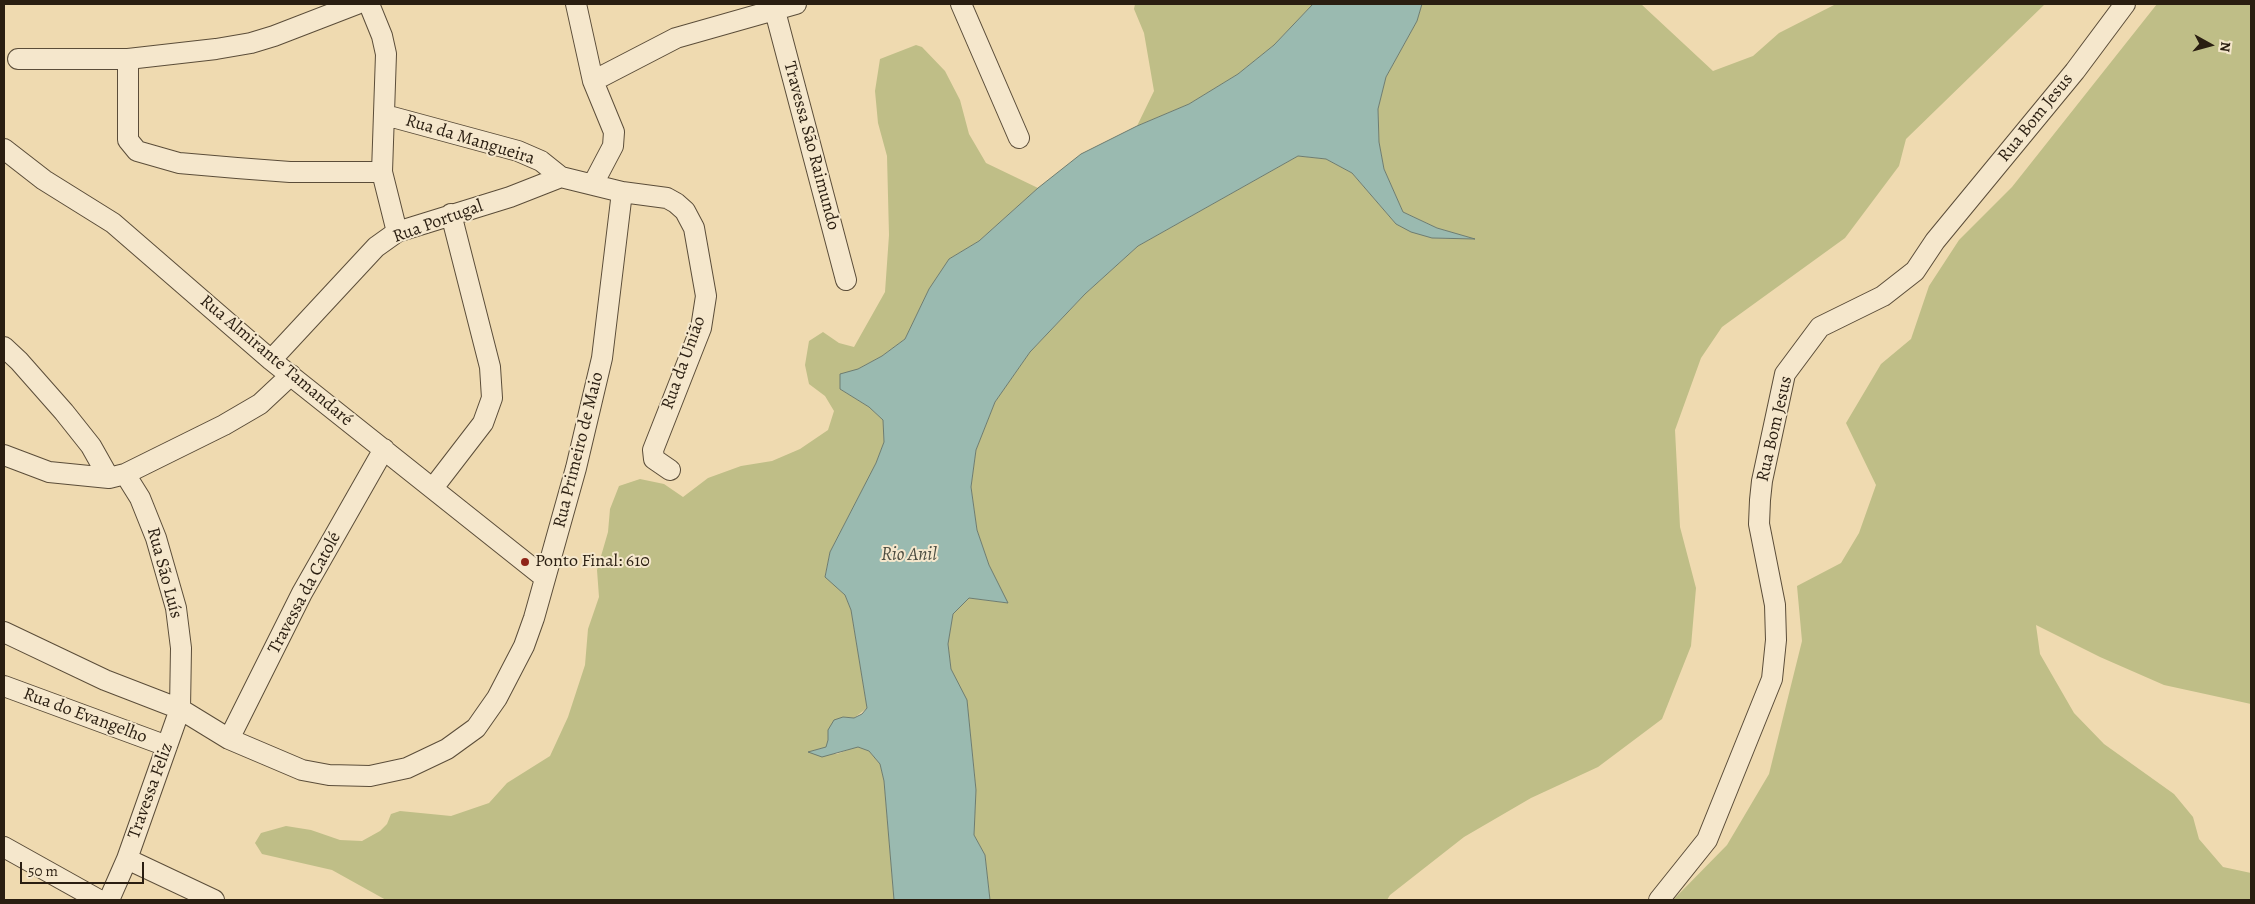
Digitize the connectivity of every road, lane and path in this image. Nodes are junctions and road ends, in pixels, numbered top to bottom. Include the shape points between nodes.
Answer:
1 (357, 4) edge
2 (369, 4) edge
3 (576, 4) edge
4 (796, 4) edge
5 (962, 4) edge
6 (2125, 4) edge
7 (775, 11) junction
8 (18, 59) dead end
9 (128, 60) junction
10 (593, 82) junction
11 (385, 115) junction
12 (1019, 138) dead end
13 (4, 148) edge
14 (382, 172) junction
15 (561, 177) junction
16 (593, 184) junction
17 (622, 192) junction
18 (667, 198) joint
19 (451, 214) junction
20 (397, 232) junction
21 (846, 280) dead end
22 (4, 347) edge
23 (271, 360) junction
24 (291, 375) junction
25 (384, 450) junction
26 (4, 455) edge
27 (670, 470) dead end
28 (117, 476) junction
29 (433, 488) junction
30 (545, 578) junction
31 (4, 632) edge
32 (4, 686) edge
33 (180, 709) junction
34 (230, 739) junction
35 (167, 746) junction
36 (4, 847) edge
37 (127, 860) junction
38 (99, 900) edge
39 (110, 900) edge
40 (214, 900) edge
41 (1658, 900) edge

1 - 9 street via 251,43
2 - 11 street via 386,54
3 - 10 street
4 - 7 street
5 - 12 street
6 - 41 street, Rua Bom Jesus via 2075,72 1935,241 1915,271 1883,296 1820,327 1785,374 1760,500 1759,524 1775,606 1772,679 1707,840
7 - 10 street via 676,38
7 - 21 street, Travessa São Raimundo
8 - 9 street
9 - 14 street via 128,140 137,151 179,163 290,172
10 - 16 street via 615,139
11 - 14 street
11 - 15 street, Rua da Mangueira via 518,151 541,161
13 - 23 street, Rua Almirante Tamandaré via 44,180 113,223
14 - 20 street
15 - 16 street, Rua da Mangueira
15 - 19 street, Rua Portugal via 510,197
16 - 17 street, Rua da Mangueira
17 - 18 street, Rua da Mangueira
17 - 30 street, Rua Primeiro de Maio via 602,358
18 - 27 street, Rua da União via 676,202 694,228 706,296 701,328 653,450 654,459
19 - 20 street, Rua Portugal
19 - 29 street via 490,367 492,398 483,423
20 - 23 street, Rua Portugal via 376,247
22 - 28 street, Rua São Luís
23 - 24 street, Rua Almirante Tamandaré
24 - 25 street, Rua Almirante Tamandaré
24 - 28 street via 260,404 224,425
25 - 29 street, Rua Almirante Tamandaré
25 - 34 street, Travessa da Catolé via 302,593
26 - 28 street via 49,472
28 - 33 street, Rua São Luís via 140,498 156,538 176,608 181,648
29 - 30 street, Rua Almirante Tamandaré
30 - 34 street, Rua Primeiro de Maio via 524,646 497,698 476,728 447,749 407,768 370,776 329,775 302,770
31 - 33 street, Rua Primeiro de Maio via 105,680
32 - 35 street, Rua do Evangelho
33 - 34 street, Rua Primeiro de Maio
33 - 35 street, Travessa Feliz
35 - 37 street, Travessa Feliz
36 - 38 street
37 - 39 street, Travessa Feliz
37 - 40 street

